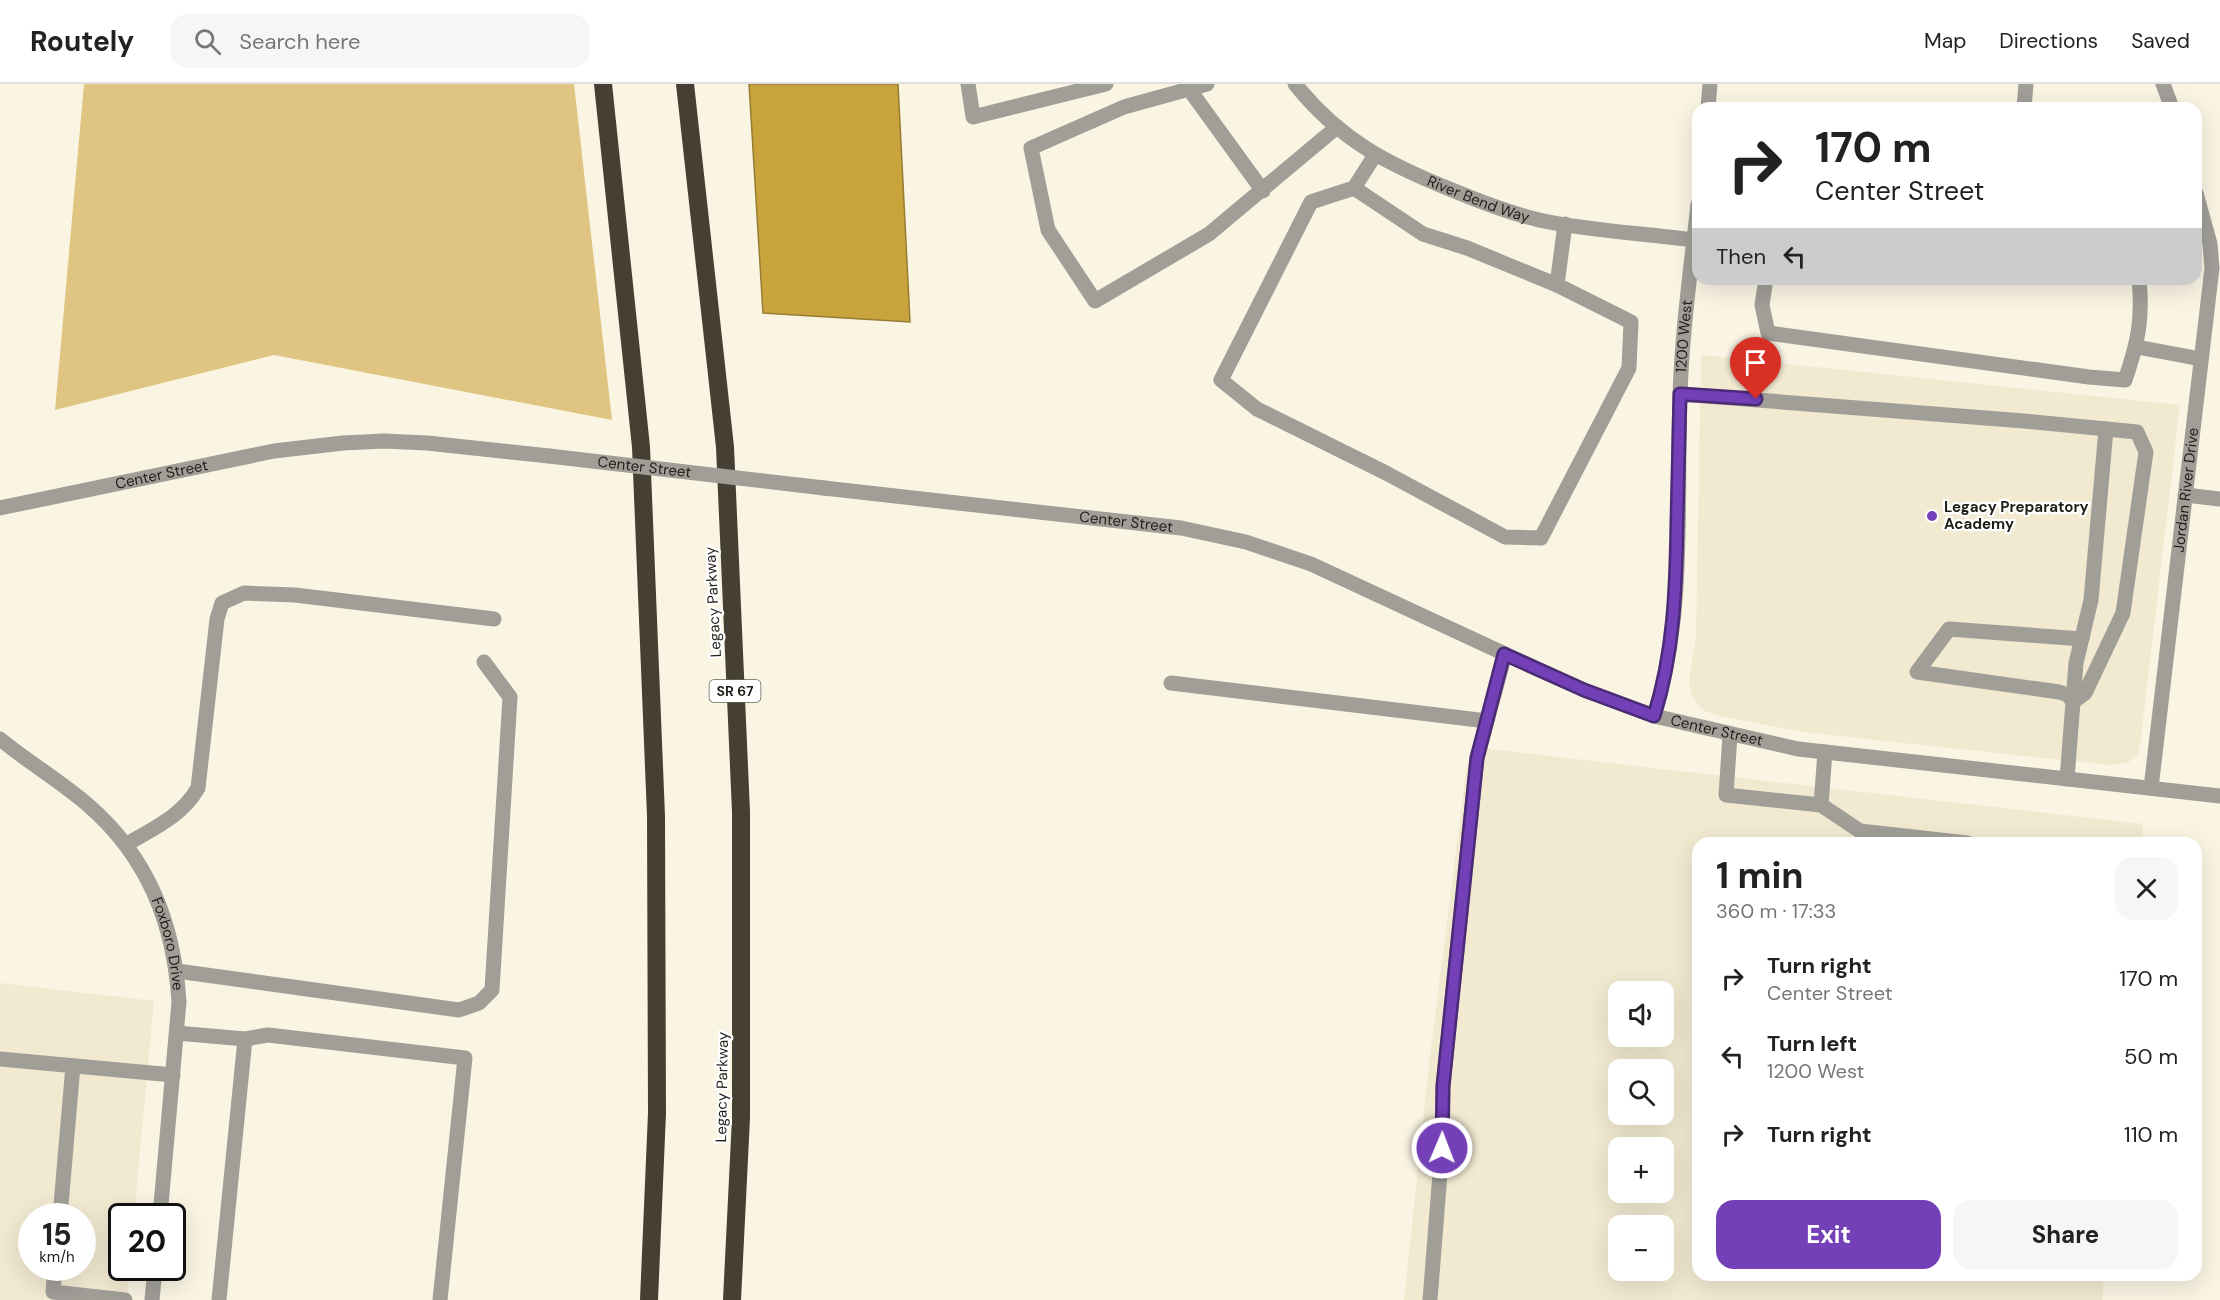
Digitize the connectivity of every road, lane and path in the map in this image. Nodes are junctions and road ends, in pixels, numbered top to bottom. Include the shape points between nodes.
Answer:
1 (603, 84) edge
2 (685, 84) edge
3 (968, 84) edge
4 (1106, 84) edge
5 (1207, 84) edge
6 (1295, 84) edge
7 (1710, 84) edge
8 (2026, 84) edge
9 (2163, 84) edge
10 (1189, 89) junction
11 (1708, 102) edge
12 (2024, 102) edge
13 (2170, 102) edge
14 (1337, 127) junction
15 (1375, 155) junction
16 (1354, 188) junction
17 (1263, 191) junction
18 (2202, 218) edge
19 (1565, 224) junction
20 (1692, 240) edge
21 (1692, 258) edge
22 (1557, 285) junction
23 (1765, 285) edge
24 (2140, 285) edge
25 (2137, 347) junction
26 (2201, 359) junction
27 (1680, 394) junction
28 (2106, 429) junction
29 (2185, 495) junction
30 (2220, 499) edge
31 (0, 508) edge
32 (494, 619) dead end
33 (2082, 639) junction
34 (1504, 654) junction
35 (484, 662) dead end
36 (1171, 683) dead end
37 (2073, 702) junction
38 (1654, 716) junction
39 (1486, 721) junction
40 (1730, 735) junction
41 (0, 739) edge
42 (1825, 752) junction
43 (2067, 779) junction
44 (2151, 788) junction
45 (2220, 796) edge
46 (1821, 805) junction
47 (1914, 837) edge
48 (127, 844) junction
49 (177, 971) junction
50 (177, 1033) junction
51 (245, 1039) junction
52 (0, 1059) edge
53 (73, 1066) junction
54 (172, 1075) junction
55 (61, 1203) edge
56 (161, 1203) edge
57 (54, 1281) edge
58 (154, 1281) edge
59 (125, 1300) edge
60 (152, 1300) edge
61 (219, 1300) edge
62 (440, 1300) edge
63 (649, 1300) edge
64 (732, 1300) edge
65 (1430, 1300) edge

1 - 63 highway via 641,447 657,816 657,1113
2 - 64 highway, Legacy Parkway / SR 67 via 724,447 741,812 741,1118
3 - 4 street via 974,117
5 - 10 street
6 - 14 street, River Bend Way
7 - 11 street
8 - 12 street
9 - 13 street
10 - 17 street
10 - 17 street via 1124,107 1031,148 1048,230 1095,301 1209,234
14 - 15 street, River Bend Way
14 - 17 street
15 - 16 street
15 - 19 street, River Bend Way via 1489,205
16 - 22 street via 1423,234
16 - 22 street via 1311,202 1221,380 1257,409 1505,537 1541,538 1629,368 1631,322
18 - 26 street, Jordan River Drive via 2211,256
19 - 20 street, River Bend Way
19 - 22 street
21 - 27 street, 1200 West
23 - 25 street via 1762,305 1768,333 2125,380
24 - 25 street
25 - 26 street
26 - 29 street, Jordan River Drive
27 - 28 street
27 - 38 street, 1200 West via 1672,622 1668,665
28 - 33 street via 2091,600
28 - 37 street via 2138,432 2146,452 2123,613 2085,693
29 - 30 street
29 - 44 street, Jordan River Drive
31 - 34 street, Center Street, bridge via 274,451 343,443 427,443 1215,534 1311,564
32 - 48 street via 295,595 244,593 222,603 198,788 182,810
33 - 37 street
33 - 37 street via 1948,629 1917,672 2059,692
34 - 38 street, Center Street
34 - 39 street
35 - 49 street via 510,697 492,990 480,1003 459,1010
36 - 39 street
37 - 43 street
38 - 40 street, Center Street
39 - 65 street via 1477,758 1443,1086
40 - 42 street, Center Street
40 - 46 street via 1726,795
41 - 48 street, Foxboro Drive via 89,805
42 - 43 street, Center Street
42 - 46 street
43 - 44 street, Center Street
44 - 45 street, Center Street
46 - 47 street via 1860,831
48 - 49 street, Foxboro Drive via 163,914
49 - 50 street, Foxboro Drive
50 - 51 street
50 - 54 street, Foxboro Drive
51 - 61 street
51 - 62 street via 268,1035 465,1058
52 - 53 street
53 - 54 street
53 - 55 street
54 - 56 street, Foxboro Drive
57 - 59 street via 53,1292
58 - 60 street

